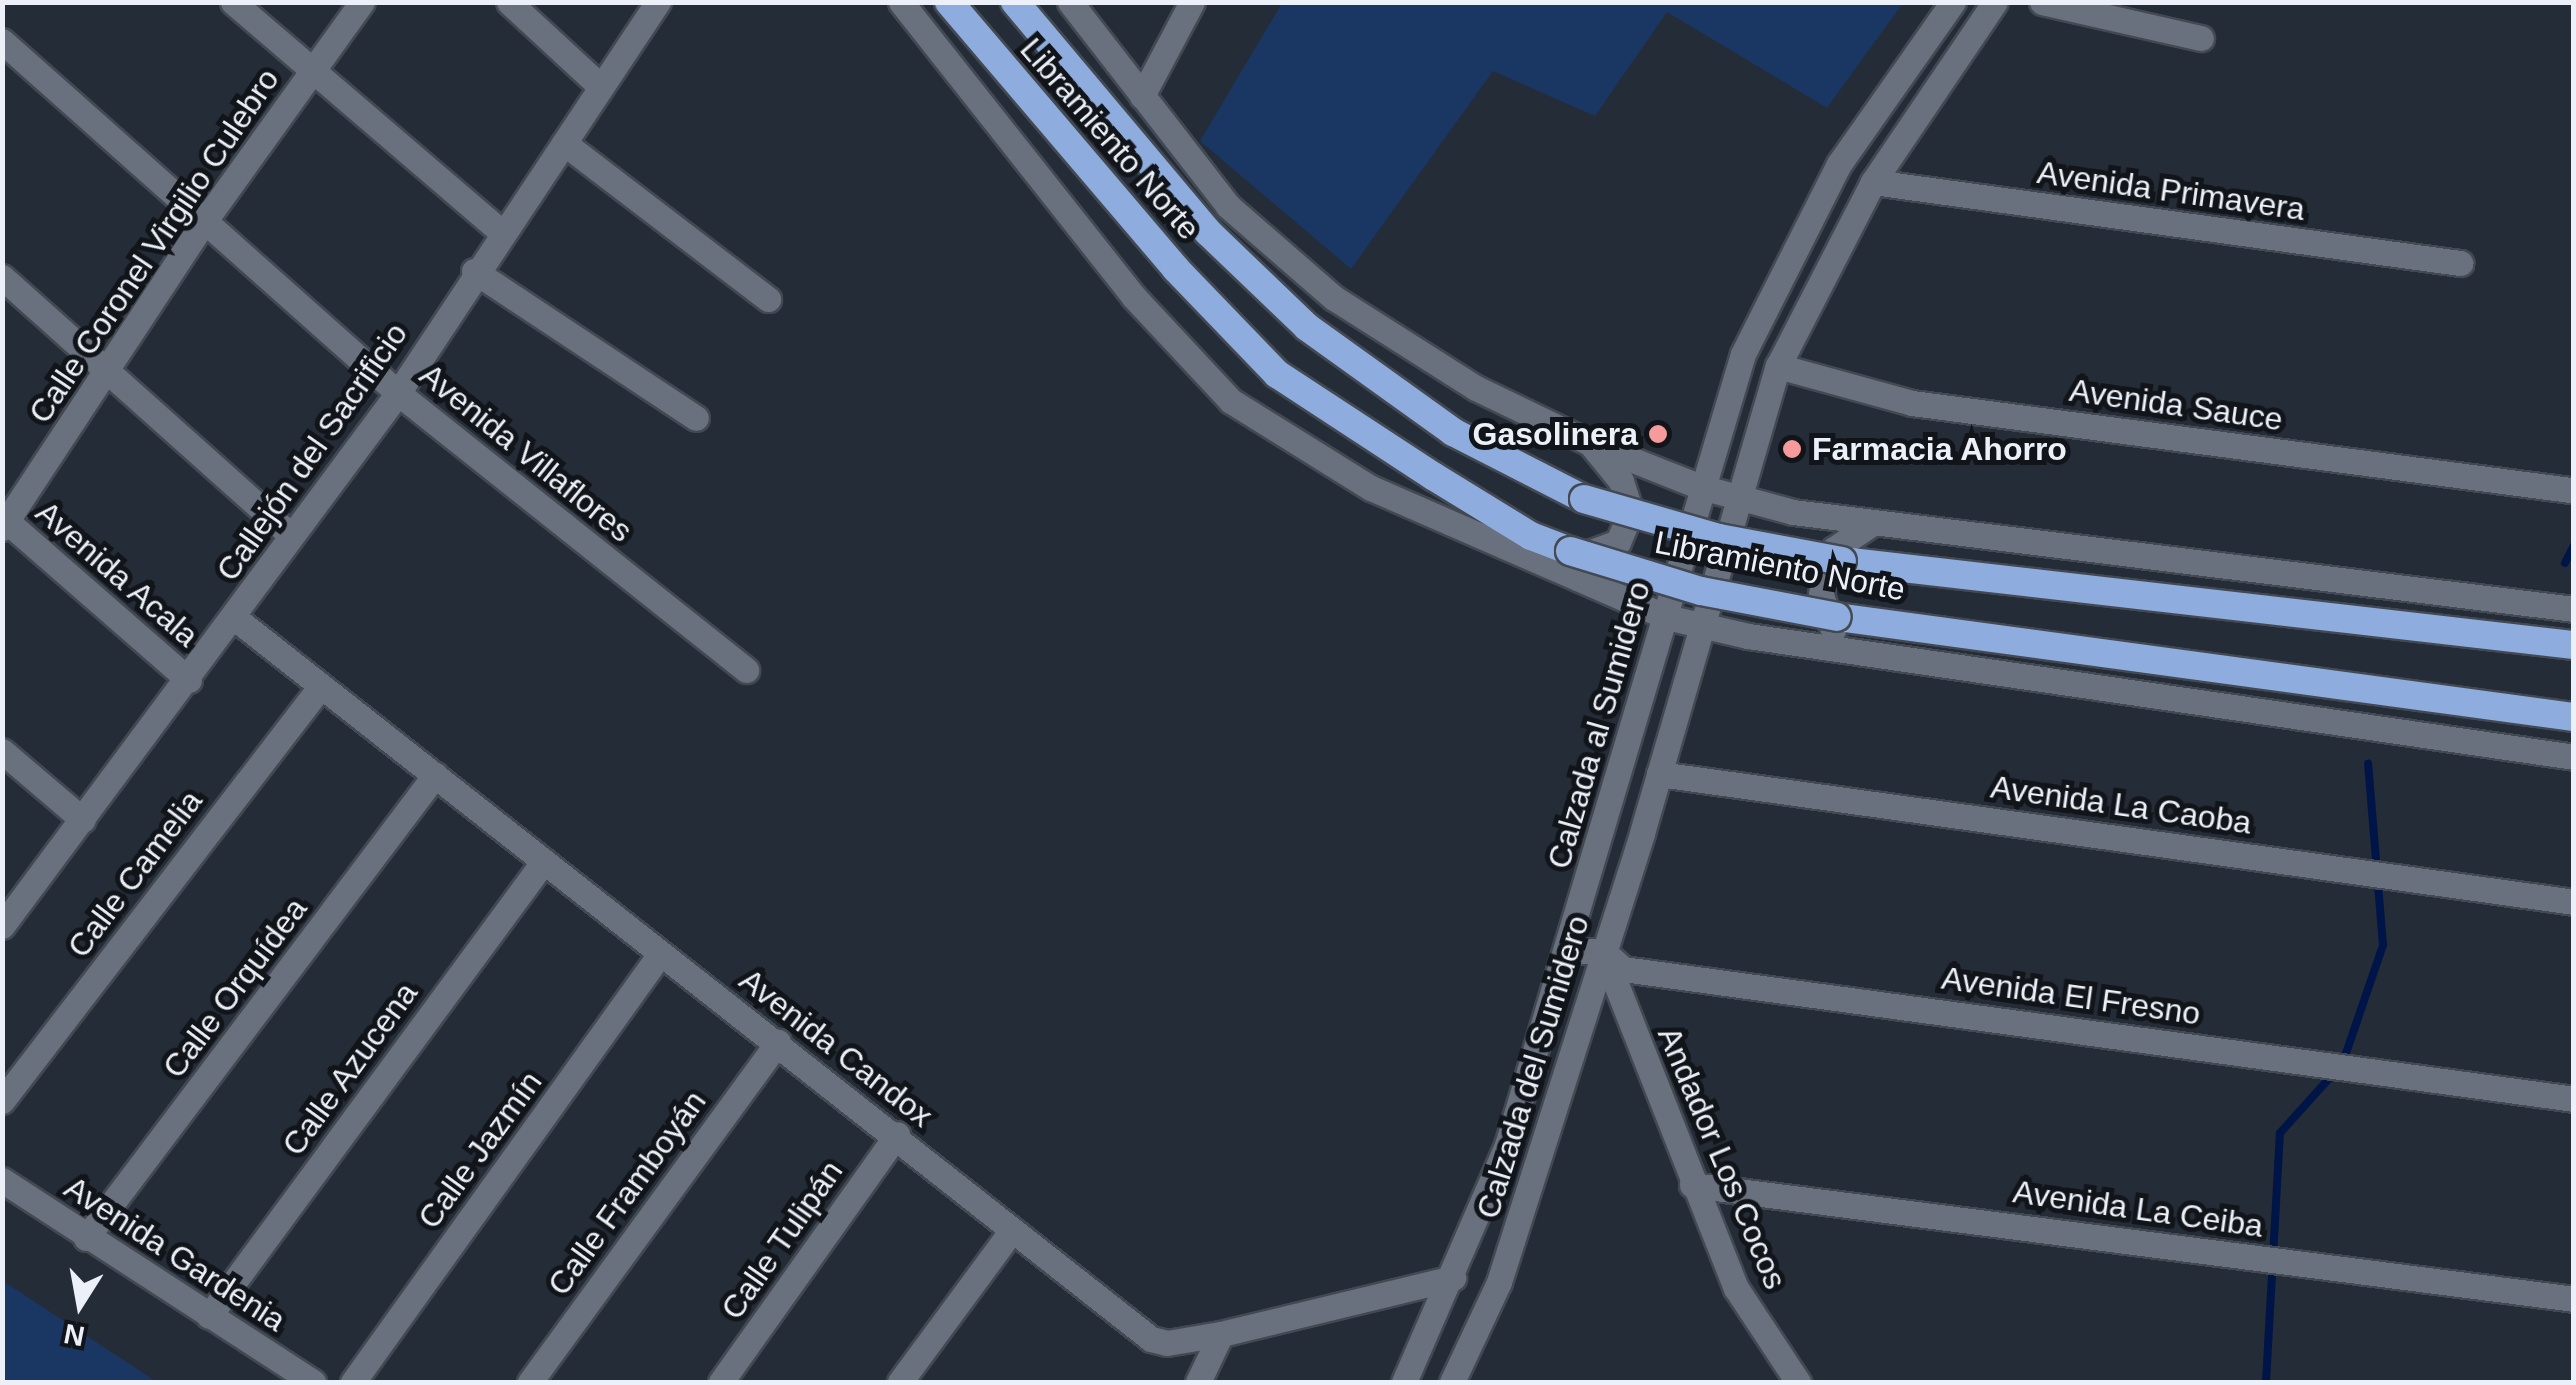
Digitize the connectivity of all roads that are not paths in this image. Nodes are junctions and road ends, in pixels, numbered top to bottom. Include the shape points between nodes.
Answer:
1 (233, 2) edge
2 (362, 2) edge
3 (509, 2) edge
4 (658, 2) edge
5 (900, 2) edge
6 (949, 2) edge
7 (1015, 2) edge
8 (1070, 2) edge
9 (1192, 2) edge
10 (1953, 2) edge
11 (1995, 2) edge
12 (2042, 2) edge
13 (2201, 38) dead end
14 (2, 40) edge
15 (312, 70) junction
16 (600, 86) junction
17 (1142, 96) junction
18 (564, 142) junction
19 (1873, 182) junction
20 (206, 219) junction
21 (500, 231) junction
22 (2460, 263) dead end
23 (474, 271) junction
24 (2, 277) edge
25 (768, 299) dead end
26 (1778, 366) junction
27 (108, 372) junction
28 (398, 393) junction
29 (696, 418) dead end
30 (1590, 443) junction
31 (1701, 487) junction
32 (2570, 490) dead end
33 (1736, 498) junction
34 (4, 522) edge
35 (1874, 522) junction
36 (290, 535) junction
37 (1509, 550) junction
38 (2574, 609) edge
39 (1666, 616) junction
40 (236, 619) junction
41 (1702, 626) junction
42 (2574, 645) edge
43 (1864, 653) junction
44 (746, 670) dead end
45 (189, 680) junction
46 (320, 687) junction
47 (2574, 717) edge
48 (2, 751) edge
49 (2574, 757) edge
50 (1660, 774) junction
51 (435, 775) junction
52 (83, 820) junction
53 (544, 861) junction
54 (2574, 902) edge
55 (2, 926) edge
56 (1602, 950) junction
57 (1566, 952) junction
58 (660, 954) junction
59 (778, 1042) junction
60 (2574, 1099) edge
61 (2, 1101) edge
62 (897, 1134) junction
63 (2, 1180) edge
64 (1692, 1185) junction
65 (1012, 1230) junction
66 (86, 1238) junction
67 (1453, 1278) junction
68 (2574, 1299) edge
69 (210, 1316) junction
70 (1221, 1334) junction
71 (313, 1382) edge
72 (353, 1382) edge
73 (530, 1382) edge
74 (721, 1382) edge
75 (900, 1382) edge
76 (1198, 1382) edge
77 (1404, 1382) edge
78 (1452, 1382) edge
79 (1798, 1382) edge

1 - 15 street
2 - 15 street, Calle Coronel Virgilio Culebro
3 - 16 street
4 - 16 street, Callejón del Sacrificio
5 - 37 street via 1134,297 1230,401 1371,488
6 - 47 highway, Libramiento Norte, bridge via 1176,268 1278,374 1532,536 1702,591 1837,617
7 - 42 highway, Libramiento Norte, bridge via 1208,232 1308,327 1453,432 1584,499 1719,538 1842,560
8 - 17 street, Libramiento Norte
9 - 17 street
10 - 31 street, Calzada al Sumidero via 1839,164 1786,258 1743,354
11 - 19 street, Calzada del Sumidero
12 - 13 street
14 - 20 street, Avenida Villaflores
15 - 20 street, Calle Coronel Virgilio Culebro
15 - 21 street
16 - 18 street, Callejón del Sacrificio
17 - 30 street, Libramiento Norte via 1228,206 1334,298 1476,388
18 - 21 street, Callejón del Sacrificio
18 - 25 street
19 - 22 street, Avenida Primavera
19 - 26 street, Calzada del Sumidero
20 - 27 street, Calle Coronel Virgilio Culebro
20 - 28 street, Avenida Villaflores
21 - 23 street, Callejón del Sacrificio
23 - 28 street, Callejón del Sacrificio
23 - 29 street
24 - 27 street
26 - 32 street, Avenida Sauce via 1912,403
26 - 33 street, Calzada del Sumidero
27 - 34 street, Calle Coronel Virgilio Culebro
27 - 36 street
28 - 36 street, Callejón del Sacrificio
28 - 44 street, Avenida Villaflores
30 - 31 street, Libramiento Norte
30 - 37 street via 1629,496 1627,528 1618,542 1589,558
31 - 33 street, Libramiento Norte
31 - 39 street, Calzada al Sumidero
33 - 35 street, Libramiento Norte
33 - 41 street, Calzada del Sumidero
34 - 45 street, Avenida Acala
35 - 38 street, Libramiento Norte
35 - 43 street via 1834,549 1820,595 1838,640
36 - 40 street, Callejón del Sacrificio
37 - 39 street
39 - 41 street
39 - 57 street, Calzada al Sumidero
40 - 45 street, Callejón del Sacrificio
40 - 46 street, Avenida Candox
41 - 43 street
41 - 50 street, Calzada del Sumidero
43 - 49 street
45 - 52 street, Callejón del Sacrificio
46 - 51 street, Avenida Candox
46 - 61 street, Calle Camelia
48 - 52 street
50 - 54 street, Avenida La Caoba
50 - 56 street, Calzada del Sumidero
51 - 53 street, Avenida Candox
51 - 66 street, Calle Orquídea
52 - 55 street, Callejón del Sacrificio
53 - 58 street, Avenida Candox
53 - 69 street, Calle Azucena
56 - 57 street
56 - 60 street, Avenida El Fresno via 1624,969
56 - 64 street, Andador Los Cocos
56 - 78 street, Calzada del Sumidero via 1500,1282
57 - 67 street, Calzada al Sumidero via 1507,1146
58 - 59 street, Avenida Candox
58 - 72 street, Calle Jazmín
59 - 62 street, Avenida Candox
59 - 73 street, Calle Framboyán
62 - 65 street, Avenida Candox
62 - 74 street, Calle Tulipán
63 - 66 street, Avenida Gardenia
64 - 68 street, Avenida La Ceiba
64 - 79 street, Andador Los Cocos via 1736,1288
65 - 70 street, Avenida Candox via 1151,1338 1167,1344
65 - 75 street
66 - 69 street, Avenida Gardenia
67 - 70 street, Avenida Candox
67 - 77 street, Calzada al Sumidero
69 - 71 street, Avenida Gardenia
70 - 76 street

